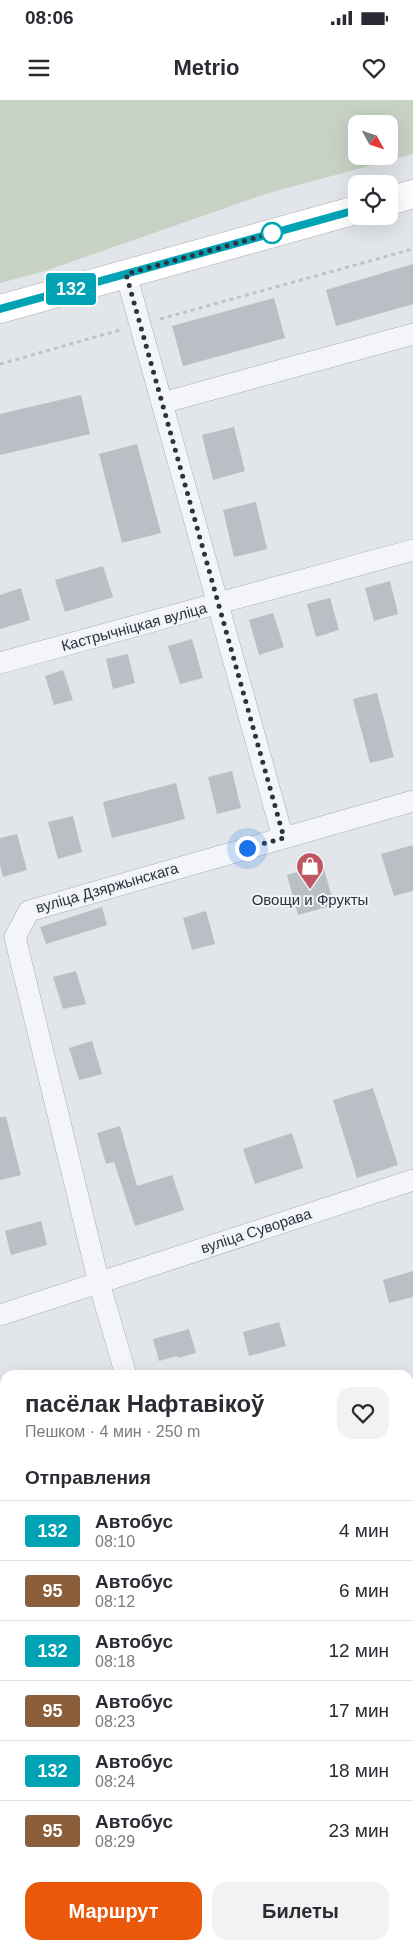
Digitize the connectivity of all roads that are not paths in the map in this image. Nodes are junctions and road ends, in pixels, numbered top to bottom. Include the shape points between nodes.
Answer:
1 (413, 194) edge
2 (398, 198) edge
3 (348, 212) edge
4 (126, 274) junction
5 (0, 309) edge
6 (413, 334) edge
7 (162, 403) junction
8 (413, 550) edge
9 (218, 604) junction
10 (0, 663) edge
11 (413, 801) edge
12 (284, 838) junction
13 (413, 1180) edge
14 (99, 1283) junction
15 (0, 1315) edge
16 (125, 1370) edge

1 - 2 main road
3 - 4 main road
4 - 5 main road
4 - 7 street
6 - 7 street
7 - 9 street
8 - 9 street, Кастрычніцкая вуліца
9 - 10 street, Кастрычніцкая вуліца
9 - 12 street
11 - 12 street, вуліца Дзяржынскага
12 - 14 street, вуліца Дзяржынскага via 29,911 15,936
13 - 14 street, вуліца Суворава
14 - 15 street, вуліца Суворава
14 - 16 street

